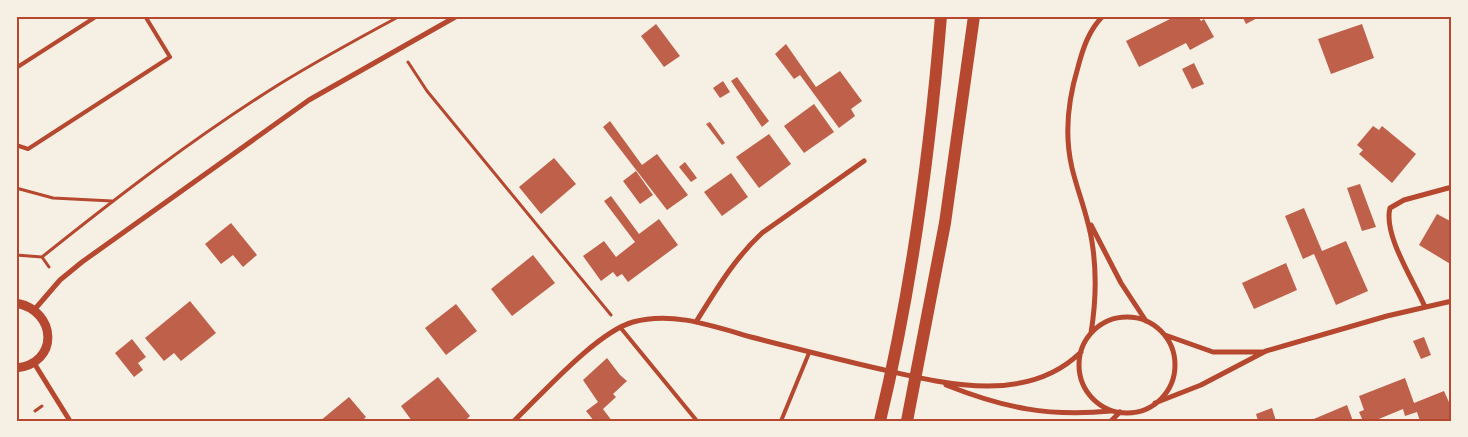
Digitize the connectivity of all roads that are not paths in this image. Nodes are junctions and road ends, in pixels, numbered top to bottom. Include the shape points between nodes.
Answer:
1 (97, 16) edge
2 (145, 16) edge
3 (457, 16) edge
4 (941, 16) edge
5 (974, 16) edge
6 (1103, 16) edge
7 (16, 68) edge
8 (16, 145) edge
9 (864, 162) dead end
10 (1452, 187) edge
11 (1088, 220) junction
12 (1452, 302) edge
13 (16, 303) edge
14 (1425, 307) junction
15 (35, 309) junction
16 (1146, 321) junction
17 (696, 322) junction
18 (620, 327) junction
19 (1091, 333) junction
20 (1164, 335) junction
21 (1081, 352) junction
22 (1266, 352) junction
23 (809, 353) junction
24 (34, 363) junction
25 (16, 368) edge
26 (939, 382) junction
27 (1155, 403) junction
28 (1117, 411) junction
29 (70, 421) edge
30 (514, 421) edge
31 (697, 421) edge
32 (781, 421) edge
33 (880, 421) edge
34 (907, 421) edge
35 (1111, 421) edge

1 - 7 lane
2 - 8 lane via 170,57 28,149
3 - 15 street via 308,100 90,256 60,280
4 - 33 main road via 927,155
5 - 34 main road via 936,278
6 - 11 street via 1084,46 1068,116 1072,169
9 - 17 street via 750,244
10 - 14 street via 1404,200 1390,208 1388,216 1390,231
11 - 16 street via 1121,284
11 - 19 street via 1096,272
12 - 14 street
13 - 15 street
14 - 22 street
15 - 24 street via 46,323 48,339 42,355
16 - 19 street via 1117,318
16 - 20 street
17 - 18 street via 661,319
17 - 23 street
18 - 30 street via 598,342
18 - 31 lane
19 - 21 street
20 - 22 street via 1212,352
20 - 27 street via 1172,350 1174,368 1167,390
21 - 26 street via 1061,369 1020,383 983,386
21 - 28 street via 1079,369 1084,386 1094,399
22 - 27 street
23 - 26 street
23 - 32 lane
24 - 25 street
24 - 29 street
26 - 28 street via 991,402 1032,410 1071,414
27 - 28 street via 1138,411
28 - 35 street

